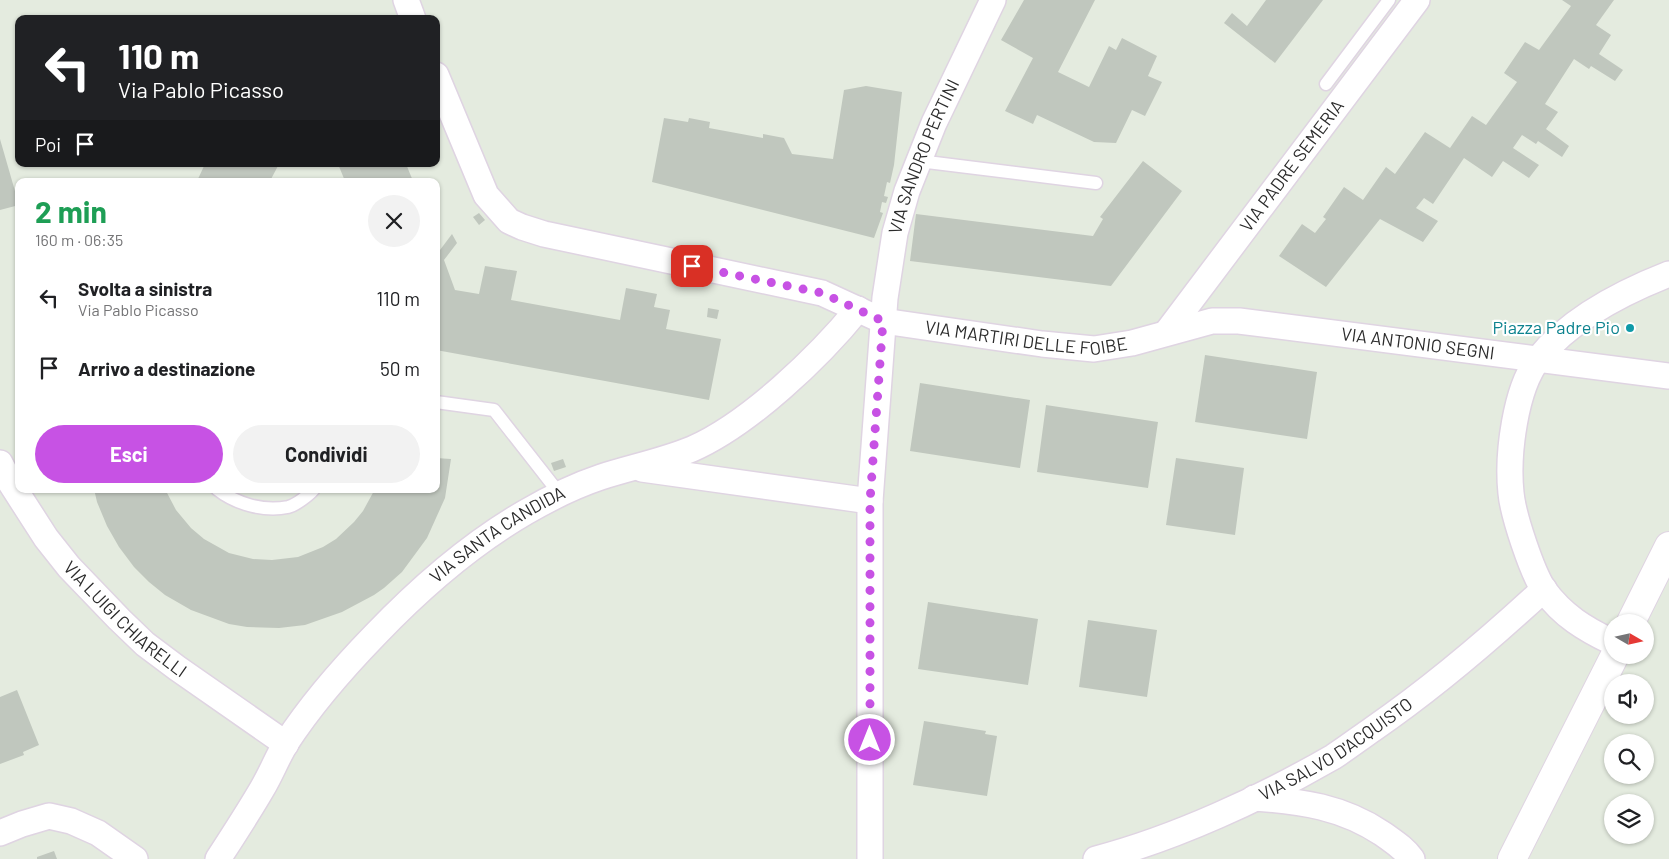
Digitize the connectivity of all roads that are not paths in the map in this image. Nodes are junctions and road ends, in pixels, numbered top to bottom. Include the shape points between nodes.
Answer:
1 (406, 0) edge
2 (993, 0) edge
3 (1389, 0) edge
4 (1417, 0) edge
5 (412, 15) edge
6 (1326, 84) dead end
7 (440, 85) edge
8 (919, 161) junction
9 (1096, 183) dead end
10 (1669, 274) edge
11 (858, 309) junction
12 (883, 321) junction
13 (1167, 332) junction
14 (1539, 358) junction
15 (1669, 376) edge
16 (440, 403) edge
17 (0, 463) edge
18 (633, 468) junction
19 (15, 490) edge
20 (17, 493) edge
21 (222, 493) edge
22 (309, 493) edge
23 (559, 493) junction
24 (870, 501) junction
25 (1669, 546) edge
26 (1544, 589) junction
27 (1635, 614) edge
28 (1604, 638) edge
29 (1610, 664) edge
30 (286, 744) junction
31 (1252, 798) junction
32 (0, 833) edge
33 (135, 859) edge
34 (218, 859) edge
35 (870, 859) edge
36 (1096, 859) edge
37 (1412, 859) edge
38 (1512, 859) edge

1 - 5 street
2 - 8 street, VIA SANDRO PERTINI
3 - 6 lane
4 - 13 street, VIA PADRE SEMERIA
7 - 11 street, VIA MARTIRI DELLE FOIBE via 480,182 493,204 509,221 544,234 822,293
8 - 9 lane
8 - 12 street, VIA SANDRO PERTINI via 895,233
10 - 14 street via 1639,286 1598,309 1566,331
11 - 12 street, VIA MARTIRI DELLE FOIBE
11 - 18 street, VIA SANTA CANDIDA via 789,380 728,429 695,448
12 - 13 street, VIA MARTIRI DELLE FOIBE via 1042,344 1094,348 1132,343
12 - 24 street
13 - 14 street, VIA ANTONIO SEGNI via 1212,321 1239,321
14 - 15 street, VIA ANTONIO SEGNI
14 - 26 street via 1526,380 1519,406 1511,451 1510,484 1514,510
16 - 23 lane via 494,410
17 - 19 street, VIA LUIGI CHIARELLI
18 - 23 street, VIA SANTA CANDIDA
18 - 24 street
20 - 30 street, VIA LUIGI CHIARELLI via 69,568 145,644
21 - 22 lane via 228,498 262,508 290,507
23 - 30 street, VIA SANTA CANDIDA via 491,534 445,568 340,671
24 - 35 street
25 - 27 main road
26 - 28 street via 1572,620
26 - 31 street, VIA SALVO D'ACQUISTO via 1495,634 1390,717 1334,756
29 - 38 main road
30 - 34 street, VIA SANTA CANDIDA via 263,788
31 - 36 street, VIA SALVO D'ACQUISTO via 1131,850
31 - 37 street via 1303,802 1337,811 1365,822 1404,848
32 - 33 street via 49,816 98,832

